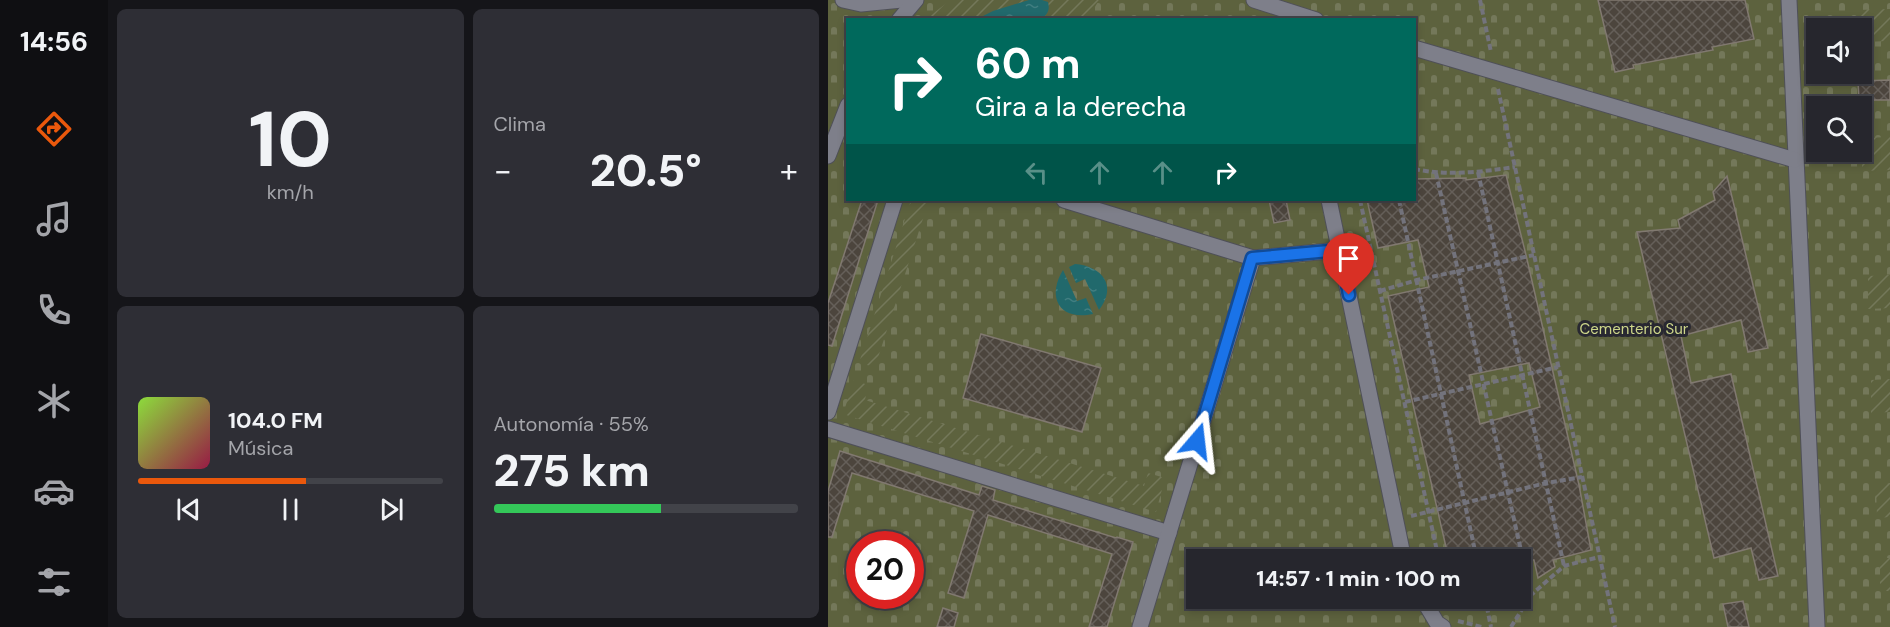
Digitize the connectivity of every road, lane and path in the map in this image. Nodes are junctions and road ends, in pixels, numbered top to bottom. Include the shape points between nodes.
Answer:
1 (843, 0) edge
2 (902, 0) edge
3 (916, 0) edge
4 (1254, 0) edge
5 (1480, 0) edge
6 (1789, 0) edge
7 (1288, 15) edge
8 (901, 18) edge
9 (1305, 18) edge
10 (1416, 49) edge
11 (1494, 72) junction
12 (846, 110) edge
13 (828, 156) edge
14 (1795, 160) junction
15 (1515, 167) junction
16 (1416, 169) edge
17 (1478, 172) junction
18 (1436, 173) junction
19 (895, 201) edge
20 (1067, 201) edge
21 (1329, 201) edge
22 (1360, 201) edge
23 (1399, 201) edge
24 (1340, 250) junction
25 (1534, 255) junction
26 (1252, 258) junction
27 (1498, 263) junction
28 (1458, 273) junction
29 (1417, 280) junction
30 (1380, 291) junction
31 (1558, 367) junction
32 (1522, 375) junction
33 (1483, 384) junction
34 (1441, 394) junction
35 (1405, 402) junction
36 (828, 412) edge
37 (828, 429) edge
38 (1582, 477) junction
39 (1546, 483) junction
40 (1508, 493) junction
41 (1465, 503) junction
42 (1428, 512) junction
43 (1395, 519) junction
44 (1169, 533) junction
45 (1402, 549) edge
46 (1436, 549) edge
47 (1475, 549) edge
48 (1521, 549) edge
49 (1599, 557) junction
50 (1564, 566) junction
51 (1531, 595) edge
52 (1429, 609) edge
53 (1487, 609) edge
54 (1522, 609) edge
55 (1448, 623) edge
56 (1140, 627) edge
57 (1482, 627) edge
58 (1491, 627) edge
59 (1510, 627) edge
60 (1615, 627) edge
61 (1817, 627) edge

1 - 2 lane via 861,4
3 - 8 lane
4 - 7 lane
5 - 11 path
6 - 14 lane
7 - 9 lane
10 - 11 lane
11 - 14 lane
11 - 15 path
12 - 13 lane
14 - 61 lane
15 - 17 path
15 - 25 path
16 - 18 path
17 - 18 path
17 - 27 path
18 - 28 path
19 - 36 lane
20 - 26 lane
21 - 24 lane
22 - 30 path
23 - 29 path
24 - 26 lane
24 - 43 lane
25 - 27 path
25 - 31 path
26 - 44 lane
27 - 28 path
27 - 32 path
28 - 29 path
28 - 33 path
29 - 30 path
29 - 34 path
30 - 35 path
31 - 32 path
31 - 38 path
32 - 33 path
32 - 39 path
33 - 34 path
33 - 40 path
34 - 35 path
34 - 41 path
35 - 42 path
37 - 44 lane
38 - 39 path
38 - 49 path
39 - 40 path
39 - 50 path
40 - 41 path
40 - 48 path
41 - 42 path
41 - 47 path
42 - 43 path
42 - 46 path
43 - 45 lane
44 - 56 lane
49 - 50 path
49 - 60 path
50 - 51 path
52 - 55 lane via 1437,623
53 - 58 path
54 - 59 path
55 - 57 path

